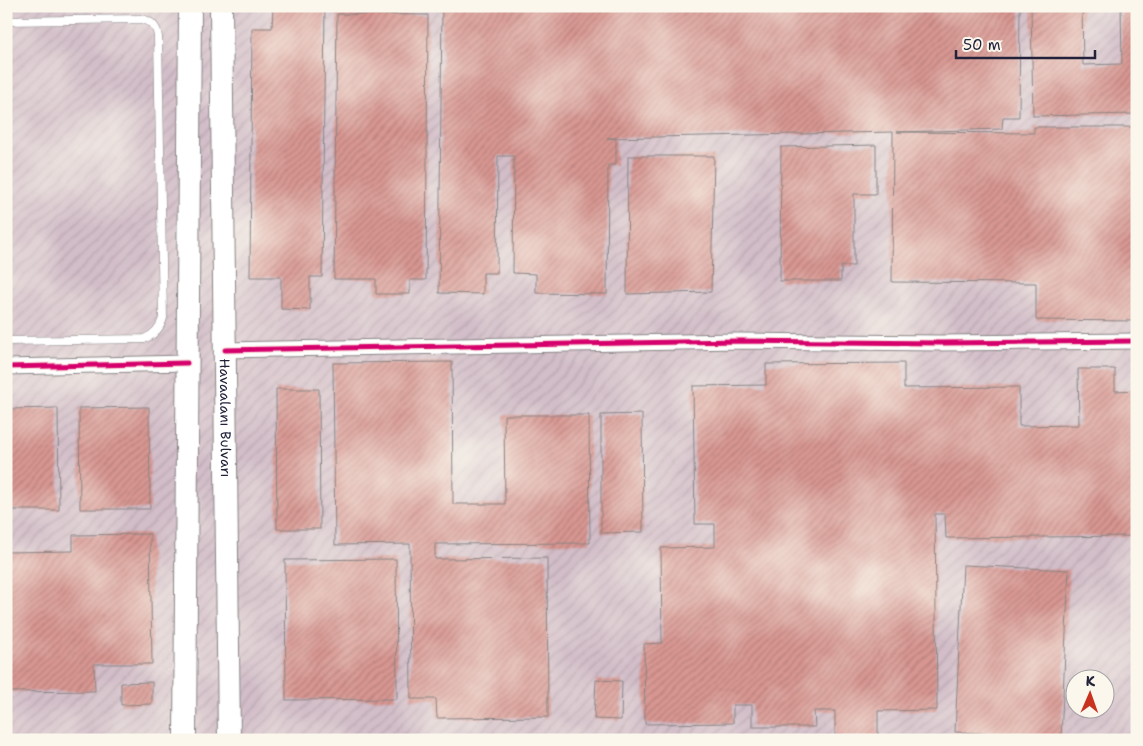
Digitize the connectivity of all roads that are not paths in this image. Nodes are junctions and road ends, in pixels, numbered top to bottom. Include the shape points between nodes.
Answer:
1 (190, 6) edge
2 (221, 6) edge
3 (6, 21) edge
4 (6, 341) edge
5 (1137, 341) edge
6 (225, 350) junction
7 (187, 364) junction
8 (6, 367) edge
9 (184, 740) edge
10 (229, 740) edge

1 - 7 main road
2 - 6 main road, Havaalanı Bulvarı
3 - 4 lane via 141,19 156,28 163,318 157,330 144,339
5 - 6 street via 738,341
6 - 10 main road, Havaalanı Bulvarı
7 - 8 street
7 - 9 main road

